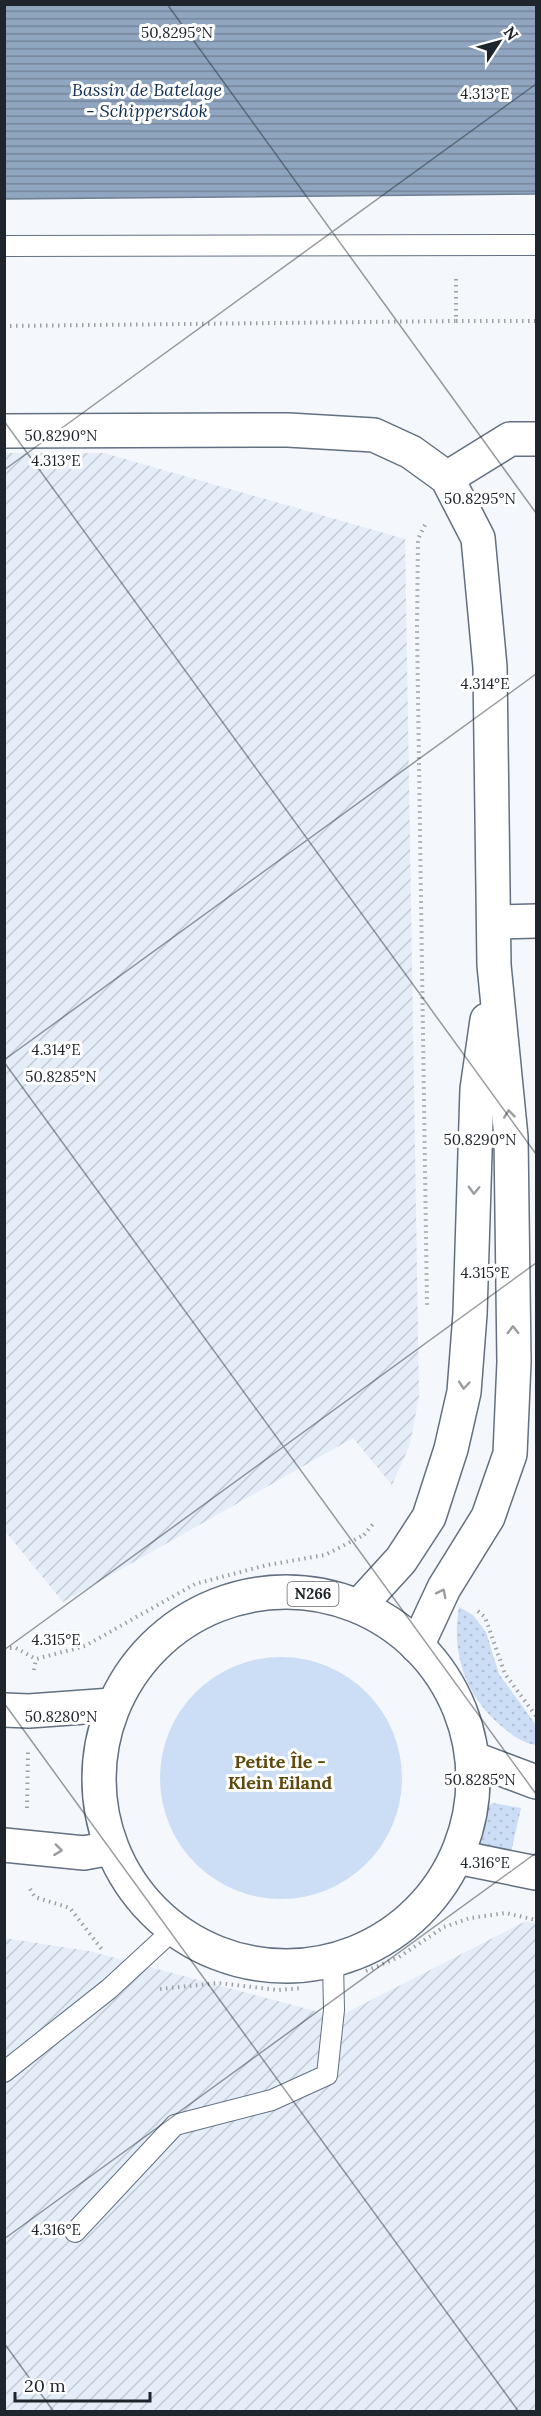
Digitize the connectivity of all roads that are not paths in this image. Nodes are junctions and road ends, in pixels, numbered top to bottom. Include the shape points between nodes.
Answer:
1 (537, 244) edge
2 (4, 246) edge
3 (4, 431) edge
4 (537, 439) edge
5 (447, 478) junction
6 (537, 921) edge
7 (495, 922) junction
8 (494, 965) junction
9 (468, 1342) junction
10 (512, 1412) junction
11 (359, 1606) junction
12 (417, 1646) junction
13 (112, 1705) junction
14 (17, 1711) edge
15 (472, 1758) junction
16 (537, 1782) edge
17 (16, 1845) edge
18 (111, 1848) junction
19 (457, 1857) junction
20 (537, 1874) edge
21 (173, 1930) junction
22 (334, 1973) junction
23 (4, 2072) edge
24 (75, 2232) dead end

1 - 2 lane
3 - 5 street via 288,430 374,435 411,452
4 - 5 street via 510,439
5 - 7 street via 478,538 490,667
6 - 7 street
7 - 8 street
8 -> 9 street via 477,1089
10 -> 8 street via 511,1137
9 - 10 street via 484,1349 501,1370
9 -> 11 street via 464,1392 429,1516 401,1560
12 -> 10 street via 444,1588 488,1517 510,1454
11 - 12 street, N266
11 - 13 street, N266 via 324,1595 286,1591 250,1595 215,1605 182,1622 154,1645 130,1673
12 - 15 street, N266 via 444,1679 463,1717
13 - 14 street
13 - 18 street, N266 via 101,1740 98,1776 101,1813
15 - 16 street
15 - 19 street, N266 via 473,1792 468,1825
17 -> 18 street via 84,1853
18 - 21 street, N266 via 148,1907
19 - 20 street
19 - 22 street, N266 via 436,1893 407,1923
21 - 22 street, N266 via 202,1948 233,1960
21 - 23 lane
22 - 24 lane via 327,2075 272,2100 175,2125

